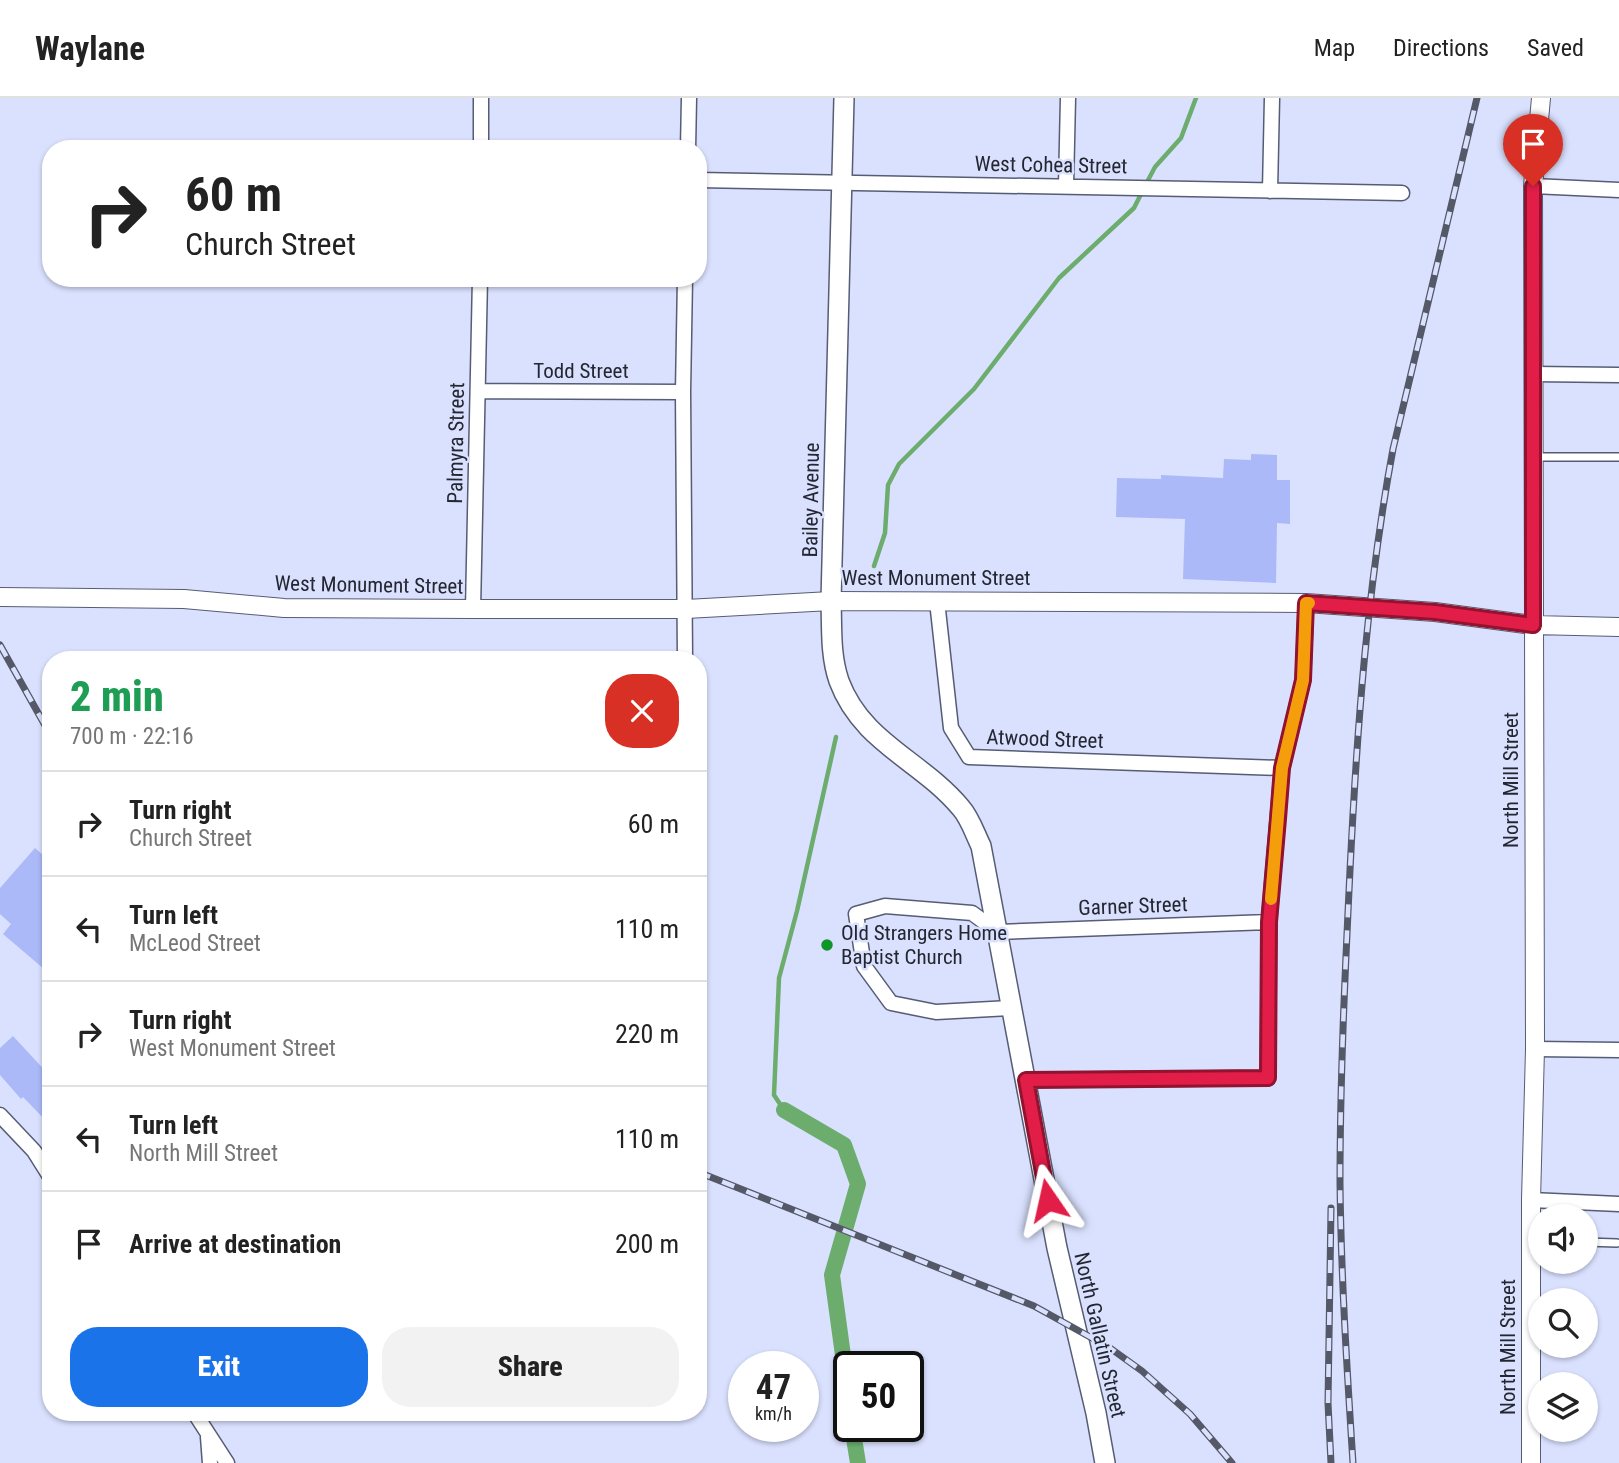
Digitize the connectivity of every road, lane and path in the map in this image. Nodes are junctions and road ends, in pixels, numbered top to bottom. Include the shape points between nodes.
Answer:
1 (481, 98) edge
2 (689, 98) edge
3 (844, 98) edge
4 (1068, 98) edge
5 (1272, 98) edge
6 (1541, 98) edge
7 (481, 140) edge
8 (688, 140) edge
9 (707, 180) edge
10 (842, 183) junction
11 (1066, 186) junction
12 (1533, 186) junction
13 (1619, 190) edge
14 (1270, 191) junction
15 (1402, 193) dead end
16 (480, 287) edge
17 (685, 287) edge
18 (1533, 374) junction
19 (1619, 375) edge
20 (479, 391) junction
21 (683, 392) junction
22 (1533, 457) junction
23 (1619, 457) edge
24 (0, 597) edge
25 (831, 601) junction
26 (937, 601) junction
27 (1306, 603) junction
28 (686, 608) junction
29 (473, 609) junction
30 (1533, 625) junction
31 (1619, 627) edge
32 (685, 651) edge
33 (1282, 768) junction
34 (981, 846) joint
35 (1269, 922) junction
36 (998, 932) junction
37 (1010, 1008) junction
38 (1535, 1049) junction
39 (1619, 1050) edge
40 (1026, 1080) junction
41 (0, 1115) edge
42 (42, 1163) edge
43 (1531, 1200) junction
44 (1531, 1204) edge
45 (1619, 1204) edge
46 (1598, 1242) edge
47 (1617, 1243) dead end
48 (1534, 1274) edge
49 (199, 1421) edge
50 (208, 1436) junction
51 (211, 1463) edge
52 (227, 1463) edge
53 (1105, 1463) edge
54 (1531, 1463) edge

1 - 7 street
2 - 8 street
3 - 10 main road, Bailey Avenue
4 - 11 street
5 - 14 street
6 - 12 street, North Mill Street
9 - 10 street, West Cohea Street
10 - 11 street, West Cohea Street
10 - 25 main road, Bailey Avenue
11 - 14 street, West Cohea Street
12 - 13 street
12 - 18 street, North Mill Street
14 - 15 street, West Cohea Street
16 - 20 street, Palmyra Street
17 - 21 street
18 - 19 street
18 - 22 street, North Mill Street
20 - 21 street, Todd Street
20 - 29 street, Palmyra Street
21 - 28 street
22 - 23 lane
22 - 30 street, North Mill Street
24 - 29 street, West Monument Street via 184,599 284,608
25 - 26 street, West Monument Street
25 - 28 street, West Monument Street
25 - 34 main road, Bailey Avenue via 832,650 849,702 873,734 963,810
26 - 27 street, West Monument Street
26 - 33 street, Atwood Street via 951,728 969,757
27 - 30 street, West Monument Street
27 - 33 street via 1303,680
28 - 29 street, West Monument Street
28 - 32 street
30 - 31 street, West Monument Street
30 - 38 street, North Mill Street
33 - 35 street
34 - 36 main road, North Gallatin Street
35 - 36 street, Garner Street
35 - 40 street via 1268,1078
36 - 37 main road, North Gallatin Street
36 - 37 street via 972,913 885,906 856,914 864,966 891,1003 936,1012
37 - 40 main road, North Gallatin Street
38 - 39 street
38 - 43 street, North Mill Street
40 - 53 main road, North Gallatin Street via 1056,1248
41 - 42 street
43 - 44 street, North Mill Street
43 - 45 street
46 - 47 lane
48 - 54 street, North Mill Street
49 - 50 street
50 - 51 street
50 - 52 street

